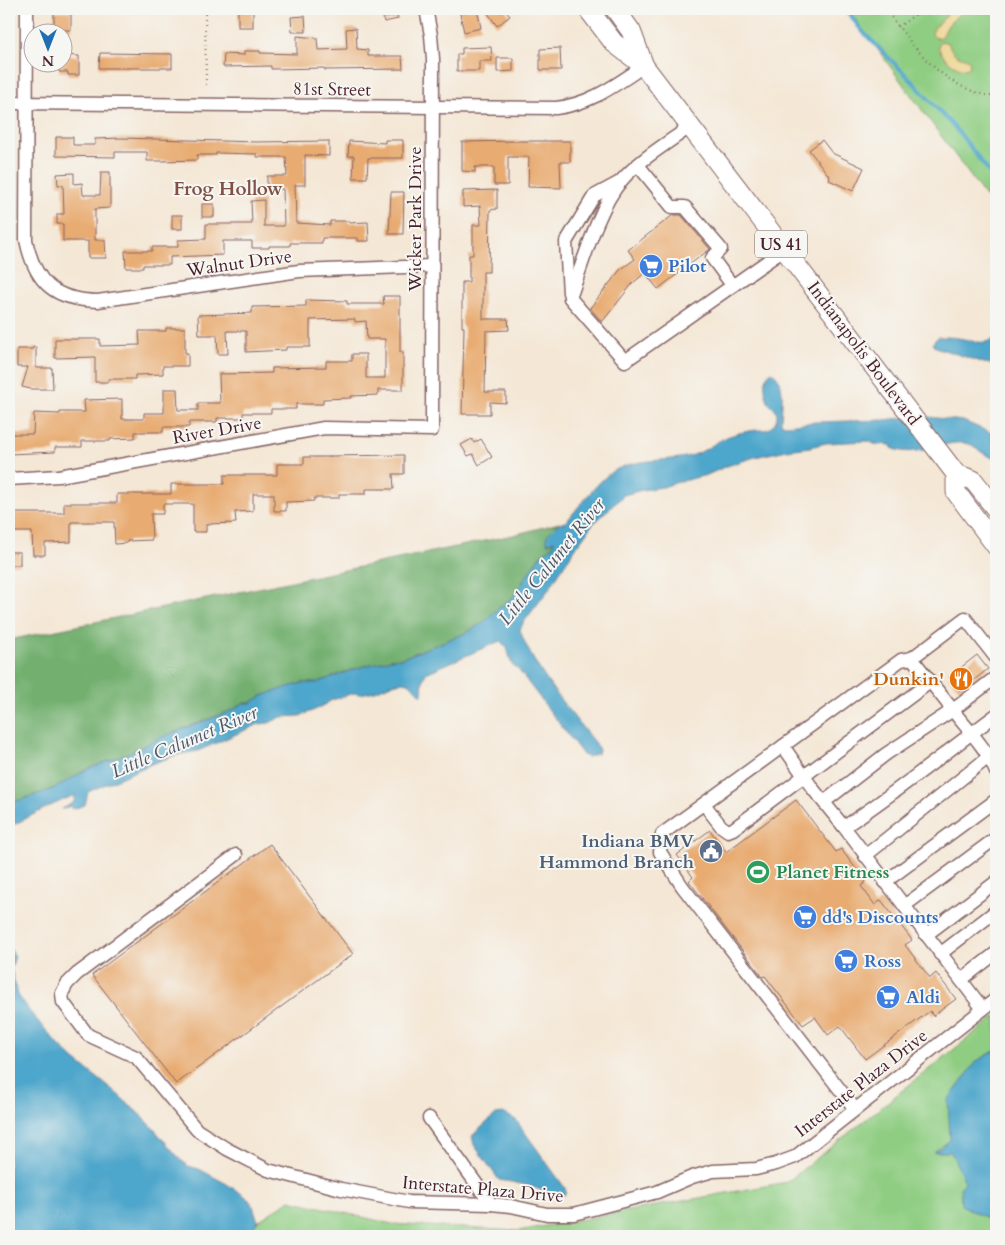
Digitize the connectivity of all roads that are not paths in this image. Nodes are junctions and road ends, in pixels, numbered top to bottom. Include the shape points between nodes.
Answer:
1 (27, 9) edge
2 (426, 9) edge
3 (588, 9) edge
4 (615, 9) edge
5 (644, 66) junction
6 (9, 103) edge
7 (27, 104) junction
8 (433, 108) junction
9 (691, 126) junction
10 (638, 165) junction
11 (620, 182) junction
12 (784, 249) junction
13 (432, 266) junction
14 (732, 285) junction
15 (570, 298) junction
16 (432, 430) joint
17 (956, 474) junction
18 (9, 479) edge
19 (996, 509) edge
20 (996, 546) edge
21 (912, 658) junction
22 (996, 658) edge
23 (996, 678) edge
24 (930, 682) junction
25 (953, 710) junction
26 (996, 715) edge
27 (971, 733) junction
28 (783, 746) junction
29 (993, 754) edge
30 (996, 772) edge
31 (804, 776) junction
32 (996, 800) edge
33 (824, 802) junction
34 (704, 804) junction
35 (844, 827) junction
36 (996, 838) edge
37 (236, 855) dead end
38 (865, 856) junction
39 (885, 882) junction
40 (996, 882) edge
41 (904, 906) junction
42 (996, 911) edge
43 (926, 934) junction
44 (996, 953) edge
45 (940, 954) junction
46 (961, 980) junction
47 (996, 999) edge
48 (983, 1009) junction
49 (855, 1109) junction
50 (429, 1118) dead end
51 (491, 1204) junction

1 - 7 street
2 - 8 street, Wicker Park Drive via 433,59
3 - 5 highway, Indianapolis Boulevard / US 41 via 614,44
4 - 5 highway, Indianapolis Boulevard / US 41 via 632,31
5 - 8 street, 81st Street via 605,91 572,106
5 - 9 highway, Indianapolis Boulevard / US 41
6 - 7 street, 81st Street
7 - 8 street, 81st Street
7 - 13 street, Walnut Drive via 26,240 30,259 40,276 68,298 98,301 292,272
8 - 13 street, Wicker Park Drive
9 - 10 street
9 - 12 highway, Indianapolis Boulevard / US 41
10 - 11 street
10 - 14 street via 672,207 685,208 721,249 712,258
11 - 15 street via 601,214
11 - 15 street via 594,196 566,242
12 - 14 street
12 - 17 highway, Indianapolis Boulevard / US 41
13 - 16 street, Wicker Park Drive
14 - 15 street via 626,361
16 - 18 street, River Drive via 324,428 59,476
17 - 19 highway, Indianapolis Boulevard / US 41 via 973,480
17 - 20 highway, Indianapolis Boulevard / US 41 via 956,492
21 - 22 street via 965,618
21 - 24 street
21 - 28 street via 901,660
23 - 25 street
24 - 25 street
24 - 31 street
25 - 27 street
25 - 33 street via 886,754
26 - 27 street
27 - 29 street
27 - 35 street
28 - 31 street
28 - 34 street
29 - 30 street
29 - 38 street
31 - 33 street
31 - 34 street via 728,831
32 - 39 street
33 - 35 street
34 - 49 street via 662,834 660,852 687,893
35 - 38 street
36 - 41 street
37 - 51 street, Interstate Plaza Drive via 77,974 62,993 62,1002 88,1035 136,1057 197,1130 268,1170 364,1195 409,1202
38 - 39 street
39 - 41 street
40 - 43 street
41 - 43 street
42 - 45 street
43 - 45 street
44 - 46 street
45 - 46 street
46 - 48 street
47 - 48 street, Interstate Plaza Drive
48 - 49 street, Interstate Plaza Drive
49 - 51 street, Interstate Plaza Drive via 795,1157 776,1164 756,1169 713,1171 657,1192 574,1214 547,1214
50 - 51 street

